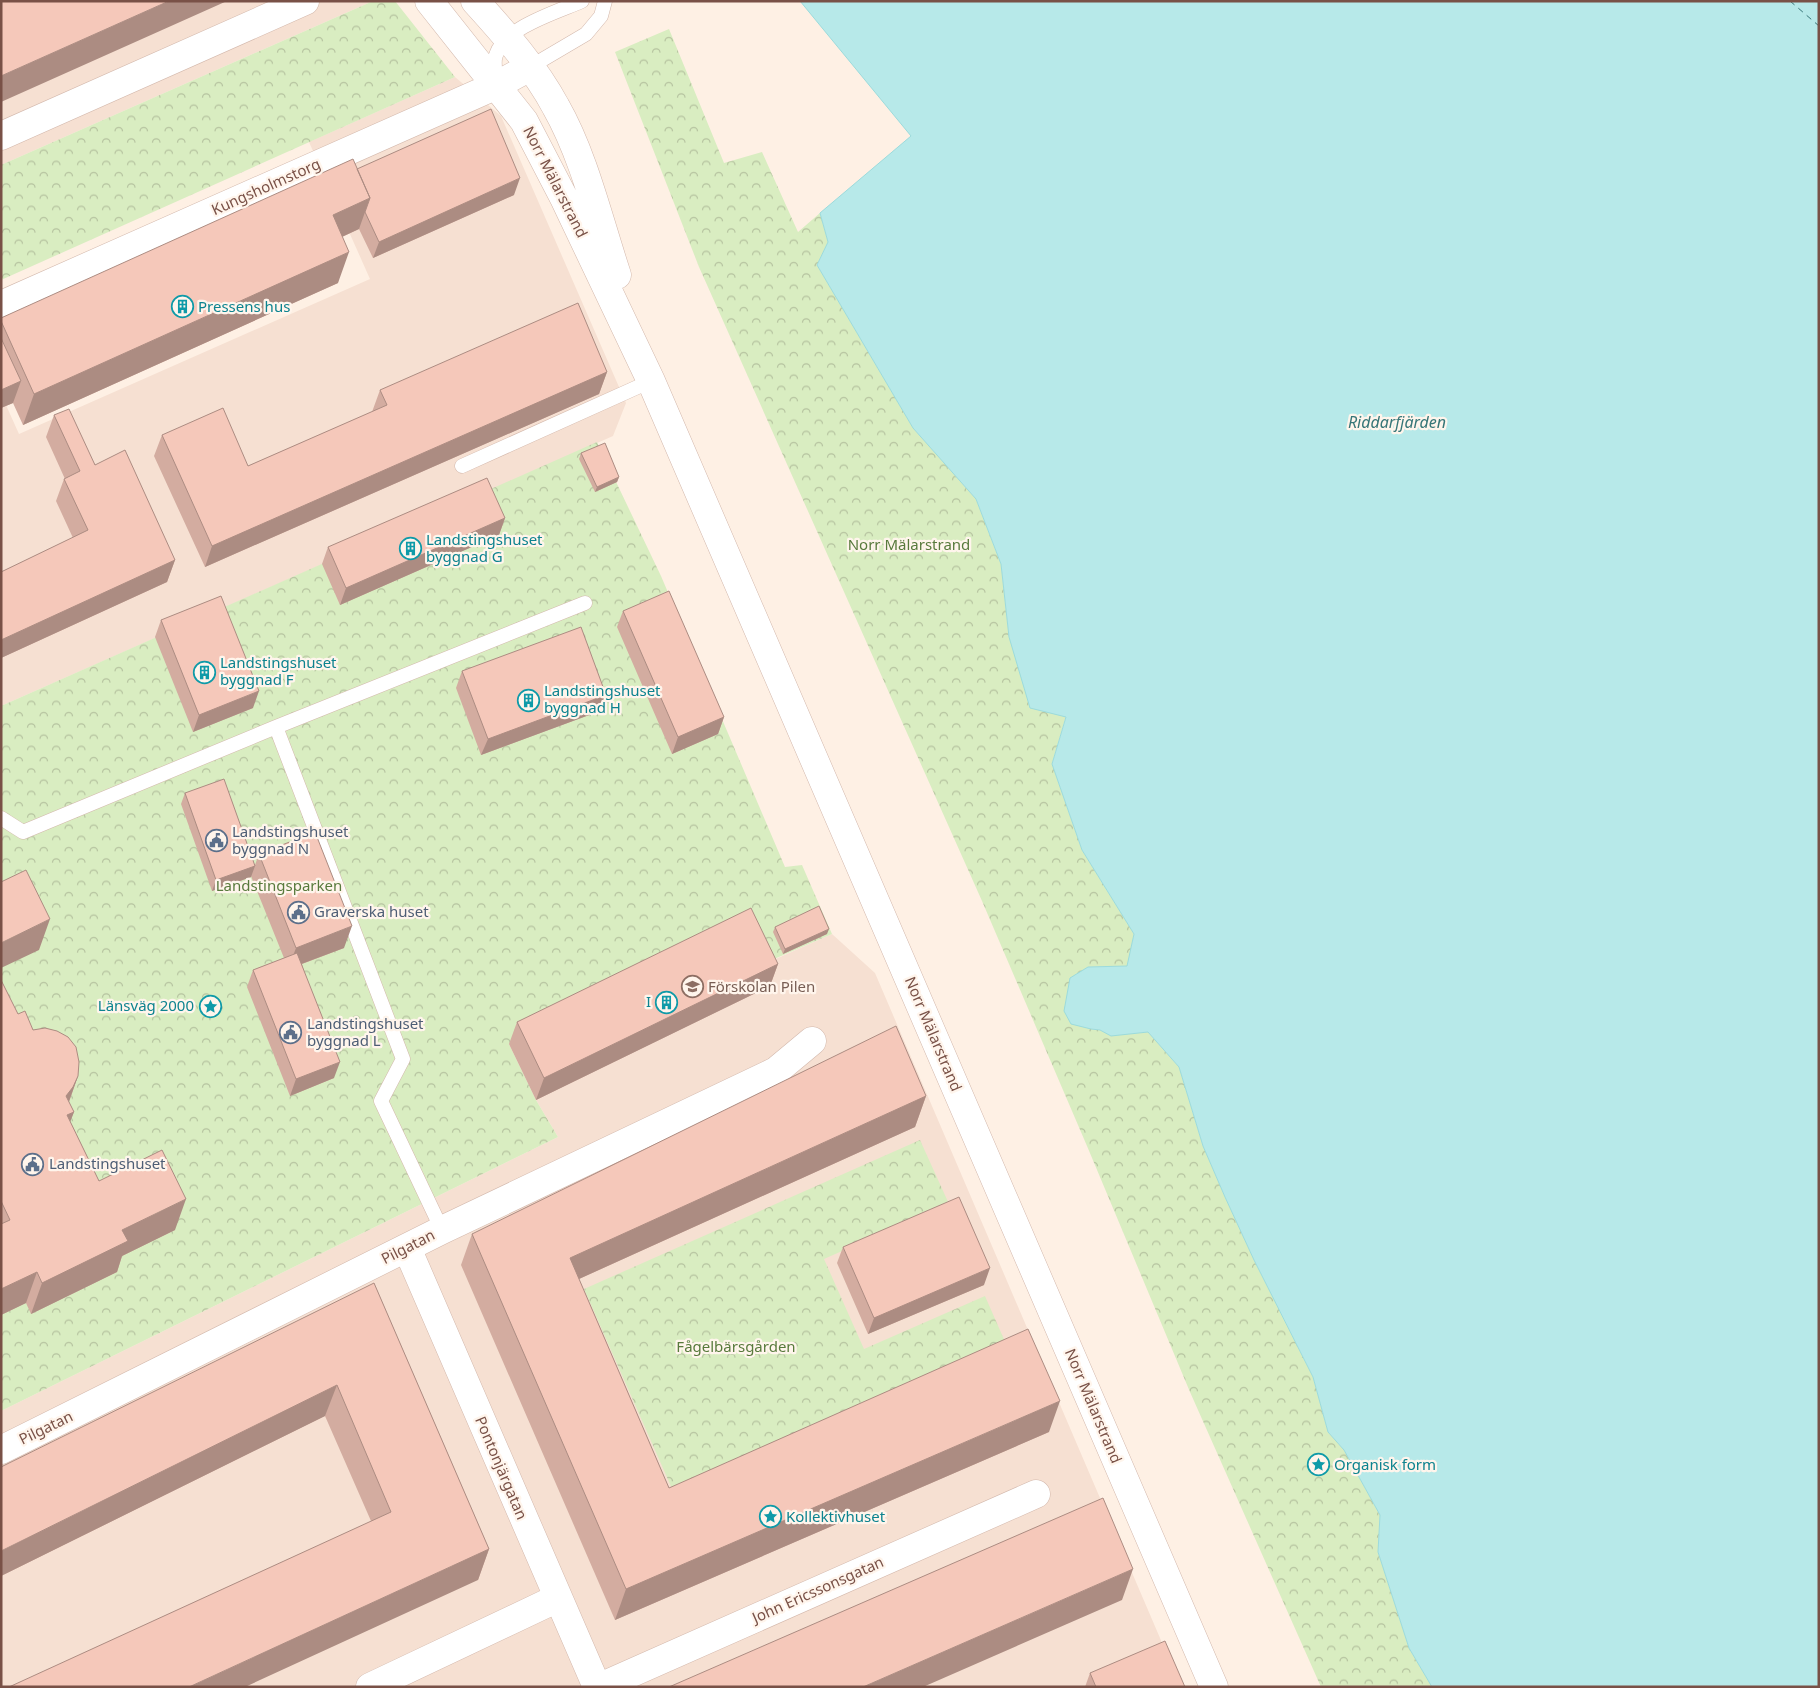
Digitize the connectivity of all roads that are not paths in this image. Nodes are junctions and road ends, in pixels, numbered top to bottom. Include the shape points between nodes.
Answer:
1 (305, 1) edge
2 (429, 1) edge
3 (475, 1) edge
4 (582, 1) edge
5 (605, 1) edge
6 (508, 37) junction
7 (530, 67) junction
8 (497, 85) junction
9 (1, 136) edge
10 (1, 305) edge
11 (651, 381) junction
12 (462, 466) edge
13 (584, 603) dead end
14 (276, 727) junction
15 (1, 818) edge
16 (812, 1041) dead end
17 (442, 1230) junction
18 (407, 1248) junction
19 (1, 1450) edge
20 (1036, 1494) dead end
21 (558, 1598) junction
22 (370, 1687) edge
23 (598, 1687) edge
24 (1214, 1687) edge

1 - 9 street
2 - 8 street, Norr Mälarstrand
3 - 6 street, Norr Mälarstrand
4 - 6 lane via 537,20
5 - 7 lane via 601,16 586,34
6 - 7 street, Norr Mälarstrand
6 - 8 lane via 495,56
7 - 8 street, Kungsholmstorg
7 - 11 street, Norr Mälarstrand via 557,107 575,149
8 - 10 street, Kungsholmstorg
8 - 11 street, Norr Mälarstrand via 524,121
11 - 12 lane
11 - 24 street, Norr Mälarstrand
13 - 14 lane
14 - 15 lane via 23,832
14 - 17 lane via 403,1059 381,1101
16 - 17 street, Pilgatan via 776,1071
17 - 18 street, Pilgatan
18 - 19 street, Pilgatan
18 - 21 street, Pontonjärgatan
20 - 23 street, John Ericssonsgatan
21 - 22 street
21 - 23 street, Pontonjärgatan

